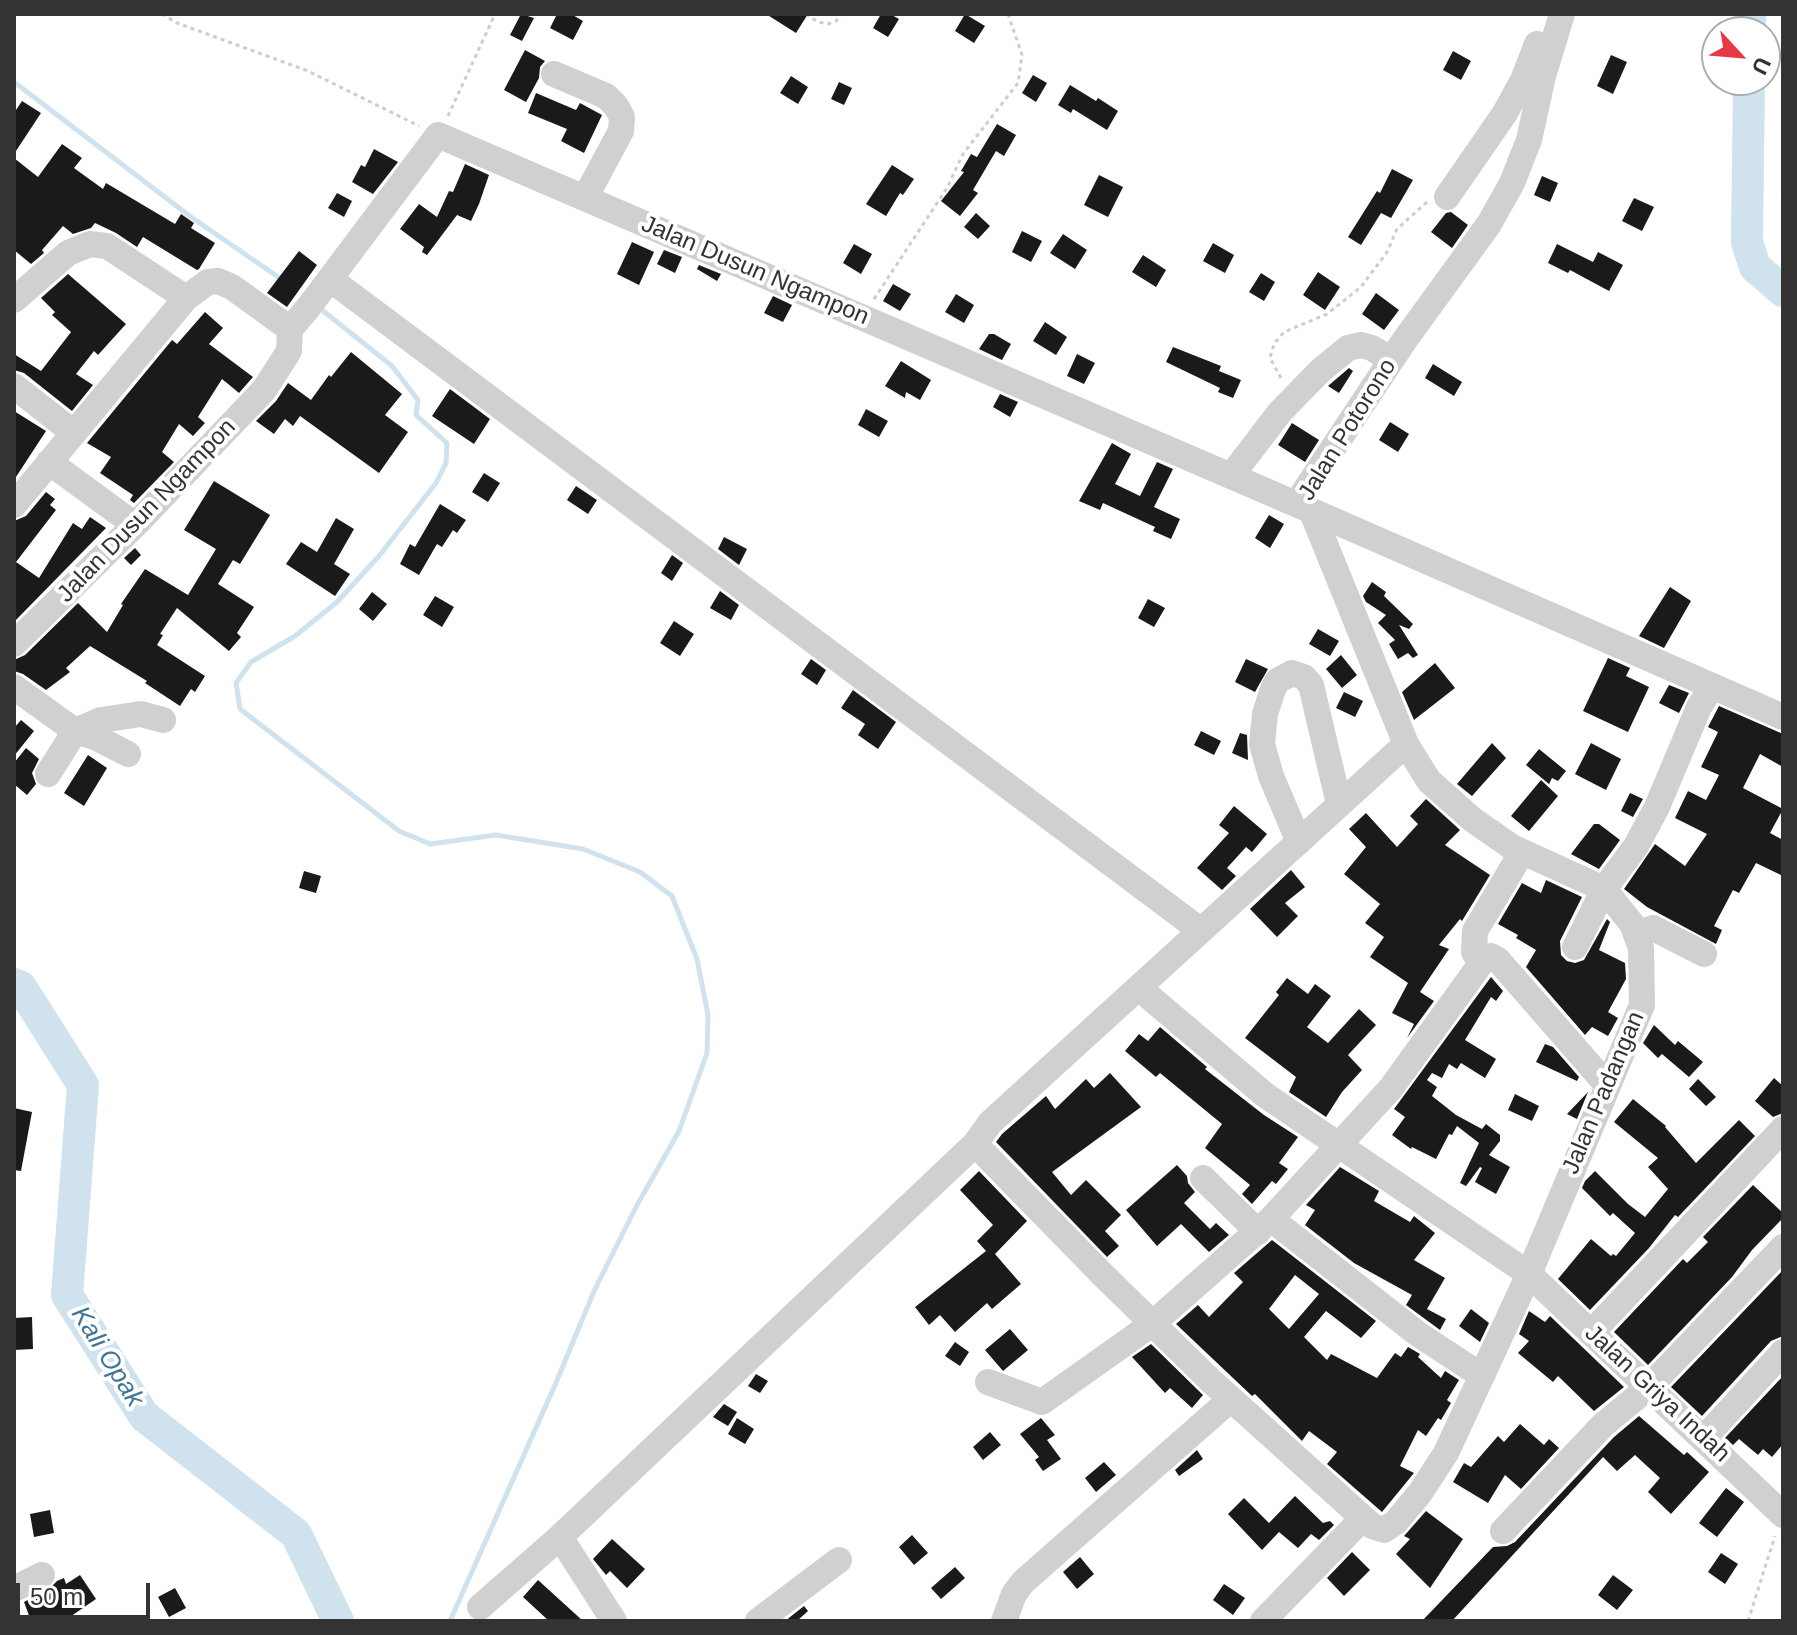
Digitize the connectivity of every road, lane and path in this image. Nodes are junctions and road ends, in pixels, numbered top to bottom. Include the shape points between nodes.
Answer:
1 (162, 14) edge
2 (495, 14) edge
3 (806, 14) edge
4 (842, 14) edge
5 (1008, 14) edge
6 (1557, 14) edge
7 (554, 74) dead end
8 (438, 135) junction
9 (1447, 197) joint
10 (585, 198) junction
11 (318, 294) junction
12 (186, 298) junction
13 (14, 300) edge
14 (862, 317) junction
15 (290, 329) junction
16 (1391, 360) junction
17 (14, 386) edge
18 (1292, 400) junction
19 (74, 433) junction
20 (49, 462) junction
21 (1231, 476) junction
22 (14, 505) edge
23 (1304, 508) junction
24 (135, 525) junction
25 (14, 644) edge
26 (14, 687) edge
27 (1712, 687) junction
28 (1783, 717) edge
29 (163, 720) dead end
30 (75, 731) junction
31 (1406, 744) junction
32 (128, 754) dead end
33 (48, 774) dead end
34 (1339, 804) junction
35 (1299, 842) junction
36 (1522, 852) junction
37 (1604, 889) junction
38 (1200, 930) junction
39 (1636, 935) junction
40 (1575, 947) dead end
41 (1704, 954) dead end
42 (1481, 963) junction
43 (1139, 988) junction
44 (1608, 1086) junction
45 (975, 1144) junction
46 (1337, 1145) junction
47 (1777, 1147) edge
48 (1203, 1178) dead end
49 (1264, 1226) junction
50 (1783, 1247) edge
51 (1529, 1274) junction
52 (1152, 1324) junction
53 (1592, 1332) junction
54 (1783, 1352) edge
55 (1482, 1376) junction
56 (988, 1382) dead end
57 (1649, 1387) junction
58 (1231, 1399) junction
59 (1704, 1438) junction
60 (1779, 1503) edge
61 (1363, 1518) junction
62 (1503, 1531) dead end
63 (560, 1537) junction
64 (839, 1560) dead end
65 (42, 1575) dead end
66 (14, 1589) edge
67 (480, 1607) dead end
68 (614, 1621) edge
69 (758, 1621) edge
70 (1004, 1621) edge
71 (1263, 1621) edge
72 (1748, 1621) edge

1 - 8 path via 308,71
2 - 8 path
3 - 4 path via 828,24
5 - 14 path via 1022,55 1018,83 963,154 947,188
6 - 9 street via 1505,113
6 - 16 street, Jalan Potorono via 1529,140 1512,183 1489,224
7 - 10 street via 606,96 622,117 621,131
8 - 10 street, Jalan Dusun Ngampon
8 - 11 street, Jalan Dusun Ngampon
9 - 18 path via 1416,209 1397,229 1375,271 1341,304 1284,332 1274,344 1270,358
10 - 14 street, Jalan Dusun Ngampon
11 - 15 street, Jalan Dusun Ngampon
11 - 38 street
12 - 13 street via 107,246 90,244 68,253
12 - 15 street via 218,281
12 - 19 street
14 - 21 street, Jalan Dusun Ngampon
15 - 24 street, Jalan Dusun Ngampon via 289,351 264,390
16 - 18 street via 1372,348 1348,348
16 - 23 street, Jalan Potorono
17 - 19 street
18 - 21 street
19 - 20 street
20 - 22 street
20 - 24 street
21 - 23 street, Jalan Dusun Ngampon
23 - 27 street, Jalan Potorono
23 - 31 street, Jalan Padangan
24 - 25 street, Jalan Dusun Ngampon
26 - 30 street
27 - 28 street, Jalan Potorono
27 - 37 street via 1657,807
29 - 30 street via 141,714 101,720
30 - 32 street
30 - 33 street
31 - 34 street
31 - 36 street, Jalan Padangan via 1429,781 1473,820
34 - 35 street
34 - 35 street via 1311,685 1292,673 1277,681 1272,692 1262,744
35 - 38 street
36 - 37 street, Jalan Padangan
36 - 42 street via 1475,931 1474,952
37 - 39 street, Jalan Padangan
37 - 40 street
38 - 43 street
39 - 41 street via 1653,928
39 - 44 street, Jalan Padangan via 1644,981 1642,1005
42 - 44 street via 1491,956 1498,960
42 - 46 street via 1401,1076
43 - 45 street via 990,1123
43 - 46 street, Jalan Griya Indah via 1265,1095
44 - 51 street, Jalan Padangan
45 - 52 street
45 - 63 street
46 - 49 street
46 - 51 street, Jalan Griya Indah
47 - 53 street
48 - 49 street
49 - 52 street
49 - 55 street
50 - 57 street
51 - 53 street, Jalan Griya Indah
51 - 55 street, Jalan Padangan
52 - 56 street via 1042,1402
52 - 58 street
53 - 57 street, Jalan Griya Indah
54 - 59 street
55 - 61 street, Jalan Padangan via 1446,1453 1396,1522 1384,1530
57 - 59 street, Jalan Griya Indah
57 - 62 street via 1603,1425
58 - 61 street
58 - 70 street via 1023,1582
59 - 60 street, Jalan Griya Indah
60 - 72 path
61 - 71 street
63 - 67 street
63 - 68 street
64 - 69 street
65 - 66 street

